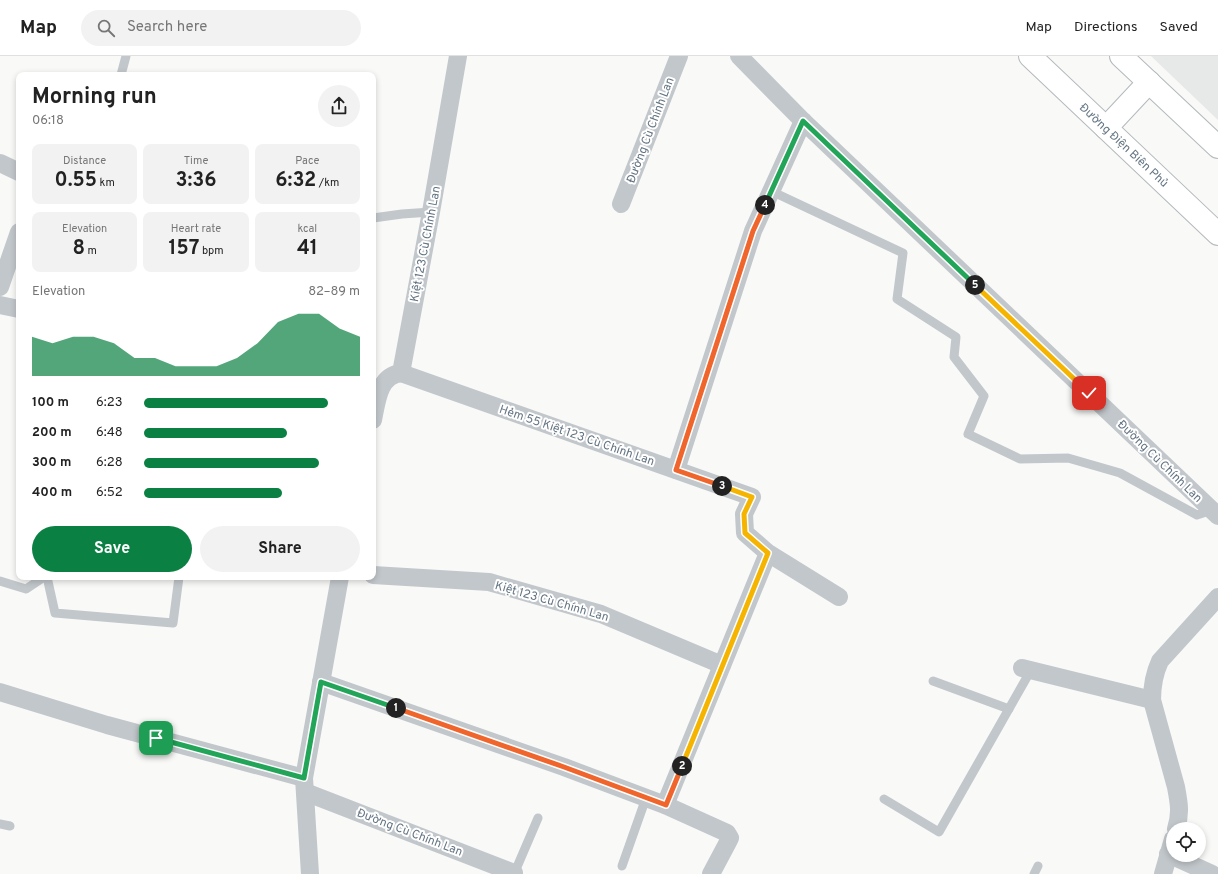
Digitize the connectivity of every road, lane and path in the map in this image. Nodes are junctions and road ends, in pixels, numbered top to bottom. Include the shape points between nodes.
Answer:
1 (126, 56) edge
2 (458, 56) edge
3 (679, 56) edge
4 (739, 56) edge
5 (1030, 56) edge
6 (1122, 56) edge
7 (122, 72) edge
8 (1149, 82) junction
9 (803, 121) junction
10 (1106, 128) junction
11 (1218, 147) edge
12 (0, 163) edge
13 (16, 171) edge
14 (771, 191) junction
15 (621, 204) dead end
16 (431, 212) junction
17 (376, 218) edge
18 (1218, 234) edge
19 (16, 241) edge
20 (0, 287) edge
21 (0, 305) edge
22 (16, 308) edge
23 (401, 373) junction
24 (376, 390) edge
25 (676, 470) junction
26 (1215, 513) edge
27 (768, 553) junction
28 (376, 575) edge
29 (41, 580) edge
30 (47, 580) edge
31 (178, 580) edge
32 (339, 580) edge
33 (0, 581) edge
34 (839, 597) dead end
35 (1218, 597) edge
36 (722, 664) junction
37 (1026, 669) joint
38 (933, 681) dead end
39 (321, 682) junction
40 (0, 692) edge
41 (1152, 700) junction
42 (1009, 709) junction
43 (305, 785) junction
44 (646, 798) junction
45 (884, 799) dead end
46 (666, 805) junction
47 (538, 818) dead end
48 (1178, 822) edge
49 (0, 824) edge
50 (10, 826) dead end
51 (1166, 862) edge
52 (1194, 862) edge
53 (622, 866) dead end
54 (514, 873) edge
55 (310, 874) edge
56 (711, 874) edge
57 (1162, 874) edge
58 (1212, 874) edge

1 - 7 lane
2 - 16 street, Kiệt 123 Cù Chính Lan
3 - 15 street, Đường Cù Chính Lan
4 - 9 street, Đường Cù Chính Lan
5 - 10 main road, Đường Điện Biên Phủ
6 - 8 main road
8 - 10 main road
8 - 11 main road
9 - 14 street
9 - 26 street, Đường Cù Chính Lan
10 - 18 main road, Đường Điện Biên Phủ
12 - 13 street
14 - 25 street via 753,231
14 - 26 lane via 903,253 897,299 956,337 954,357 984,396 968,434 1020,459 1068,458 1120,473 1197,515
16 - 17 lane
16 - 23 street, Kiệt 123 Cù Chính Lan
19 - 20 street
21 - 22 street
23 - 24 street via 387,378
23 - 25 street, Hẻm 55 Kiệt 123 Cù Chính Lan
25 - 27 street, Hẻm 55 Kiệt 123 Cù Chính Lan via 752,497 744,514 745,533
27 - 34 street
27 - 36 street
28 - 36 street, Kiệt 123 Cù Chính Lan via 489,582 601,614
29 - 33 lane via 26,589
30 - 31 lane via 55,613 173,624
32 - 39 street
35 - 41 street via 1160,661 1152,686
36 - 46 street
37 - 41 street
37 - 42 lane
38 - 42 lane
39 - 43 street
39 - 44 street
40 - 43 street, Đường Cù Chính Lan
41 - 48 street via 1176,787 1180,811
42 - 45 lane via 939,832
43 - 54 street, Đường Cù Chính Lan
43 - 55 street
44 - 46 street
44 - 53 lane
46 - 56 street via 729,835 730,838
47 - 54 lane
49 - 50 lane
51 - 57 street
52 - 58 street

